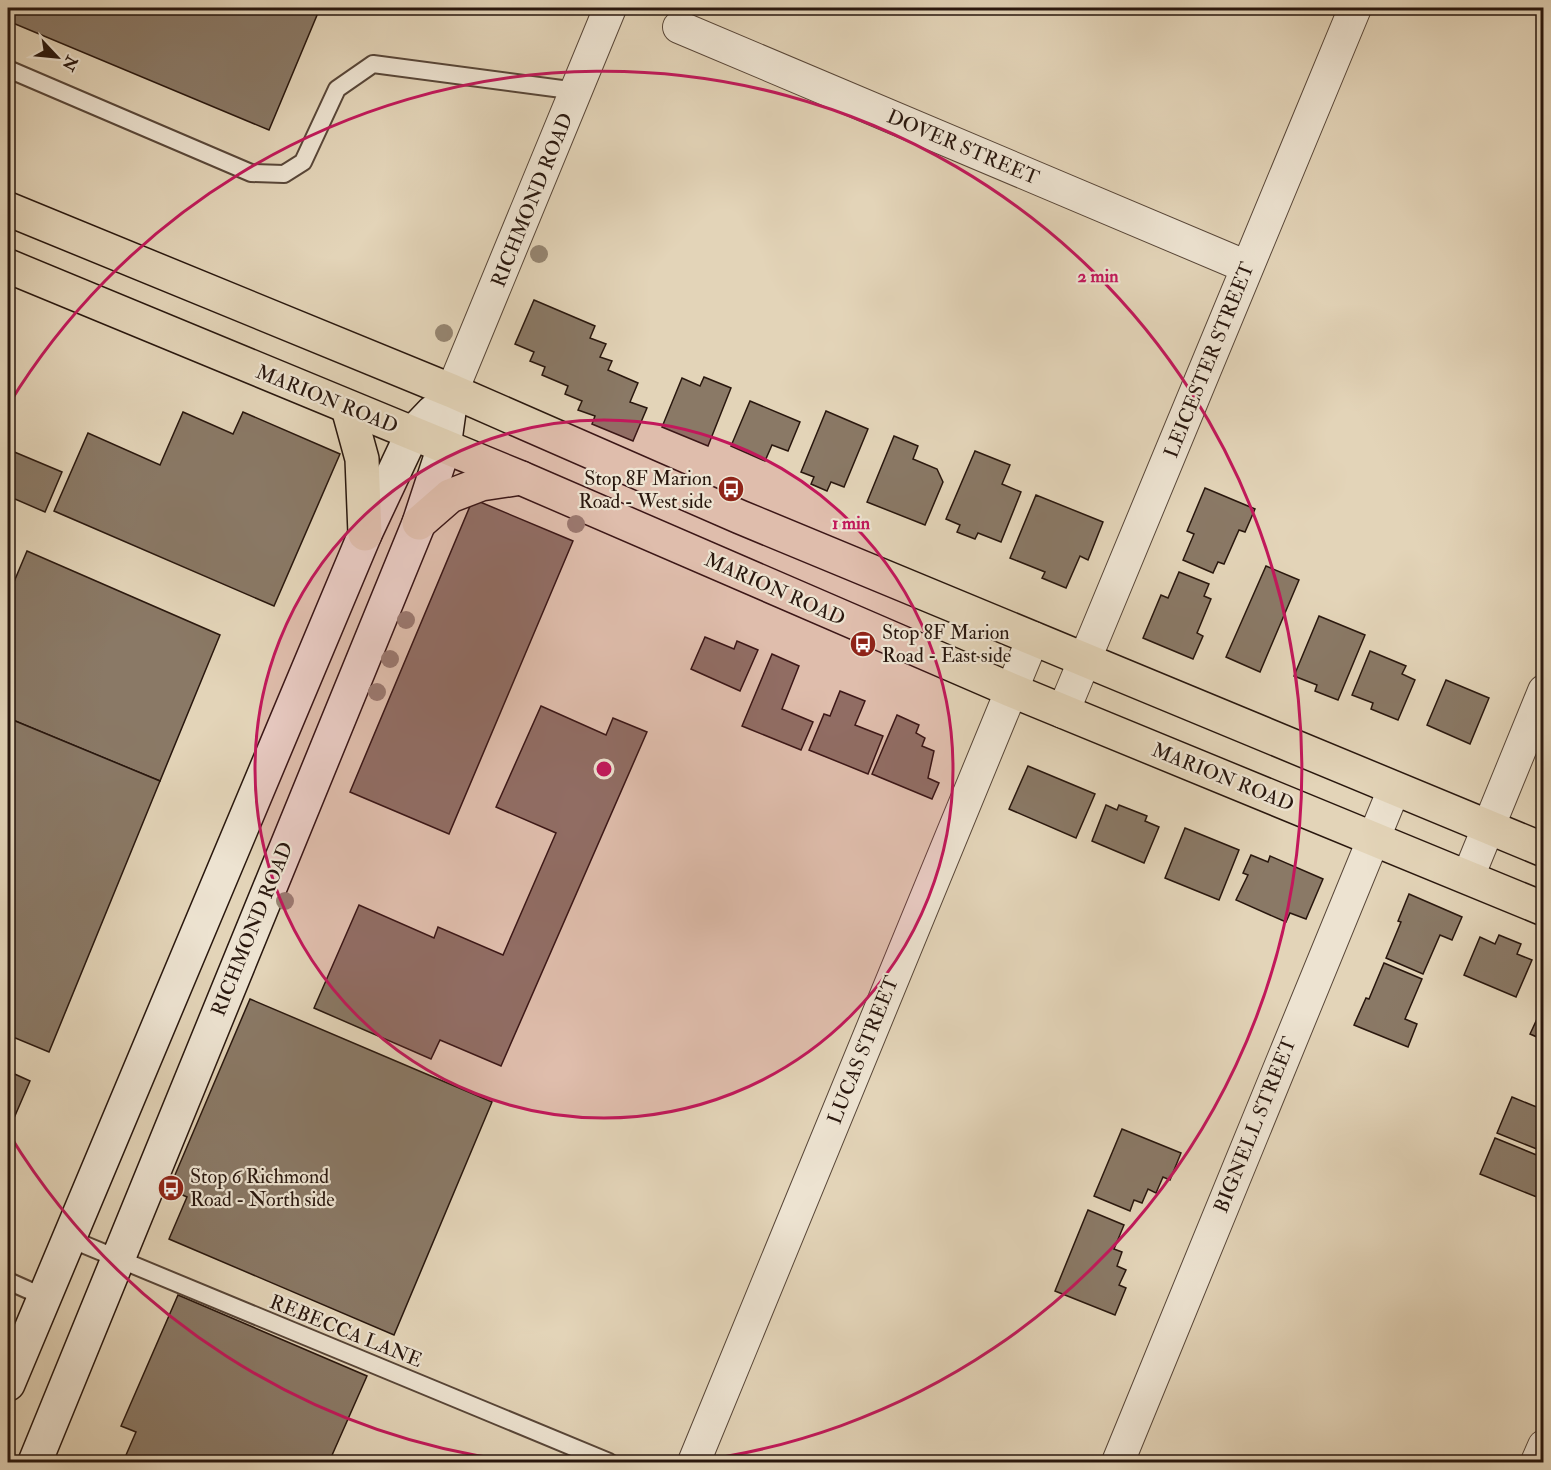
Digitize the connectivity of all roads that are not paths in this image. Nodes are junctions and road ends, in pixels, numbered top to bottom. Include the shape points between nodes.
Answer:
1 (610, 8) edge
2 (1355, 8) edge
3 (679, 27) dead end
4 (8, 69) edge
5 (577, 91) junction
6 (8, 209) edge
7 (8, 266) edge
8 (1247, 267) junction
9 (452, 391) junction
10 (348, 408) junction
11 (412, 434) junction
12 (444, 447) junction
13 (521, 478) junction
14 (419, 523) junction
15 (365, 534) junction
16 (1033, 638) junction
17 (1085, 660) junction
18 (1011, 690) junction
19 (1544, 691) edge
20 (1064, 712) junction
21 (1394, 789) junction
22 (1488, 826) junction
23 (1372, 838) junction
24 (1544, 850) edge
25 (1468, 878) junction
26 (1544, 909) edge
27 (68, 1238) junction
28 (116, 1259) junction
29 (8, 1281) edge
30 (44, 1297) junction
31 (8, 1384) edge
32 (1544, 1446) edge
33 (35, 1462) edge
34 (609, 1462) edge
35 (693, 1462) edge
36 (1118, 1462) edge
37 (1537, 1462) edge

1 - 5 street, RICHMOND ROAD
2 - 8 street, LEICESTER STREET
3 - 8 street, DOVER STREET
4 - 5 lane via 252,172 284,174 303,162 337,89 373,64
5 - 9 street, RICHMOND ROAD
6 - 9 main road
7 - 10 main road, MARION ROAD
8 - 17 street, LEICESTER STREET
9 - 11 main road, RICHMOND ROAD
9 - 12 main road, RICHMOND ROAD
9 - 16 main road via 740,517
10 - 11 main road, MARION ROAD
10 - 15 main road via 362,459
11 - 12 main road, MARION ROAD
11 - 15 main road, RICHMOND ROAD
12 - 13 main road, MARION ROAD
12 - 14 main road, RICHMOND ROAD
13 - 14 main road via 481,484 450,496
13 - 18 main road, MARION ROAD
14 - 28 main road, RICHMOND ROAD
15 - 27 main road, RICHMOND ROAD
16 - 17 main road
16 - 18 street, LUCAS STREET
17 - 20 street, LEICESTER STREET
17 - 21 main road
18 - 20 main road, MARION ROAD
18 - 35 street, LUCAS STREET
19 - 22 street
20 - 23 main road, MARION ROAD
21 - 22 main road
21 - 23 street, BIGNELL STREET
22 - 24 main road
22 - 25 street
23 - 25 main road, MARION ROAD
23 - 36 street, BIGNELL STREET
25 - 26 main road, MARION ROAD
27 - 28 lane, REBECCA LANE
27 - 30 main road, RICHMOND ROAD
28 - 33 main road, RICHMOND ROAD
28 - 34 lane, REBECCA LANE
29 - 30 lane
30 - 31 main road, RICHMOND ROAD
32 - 37 street

